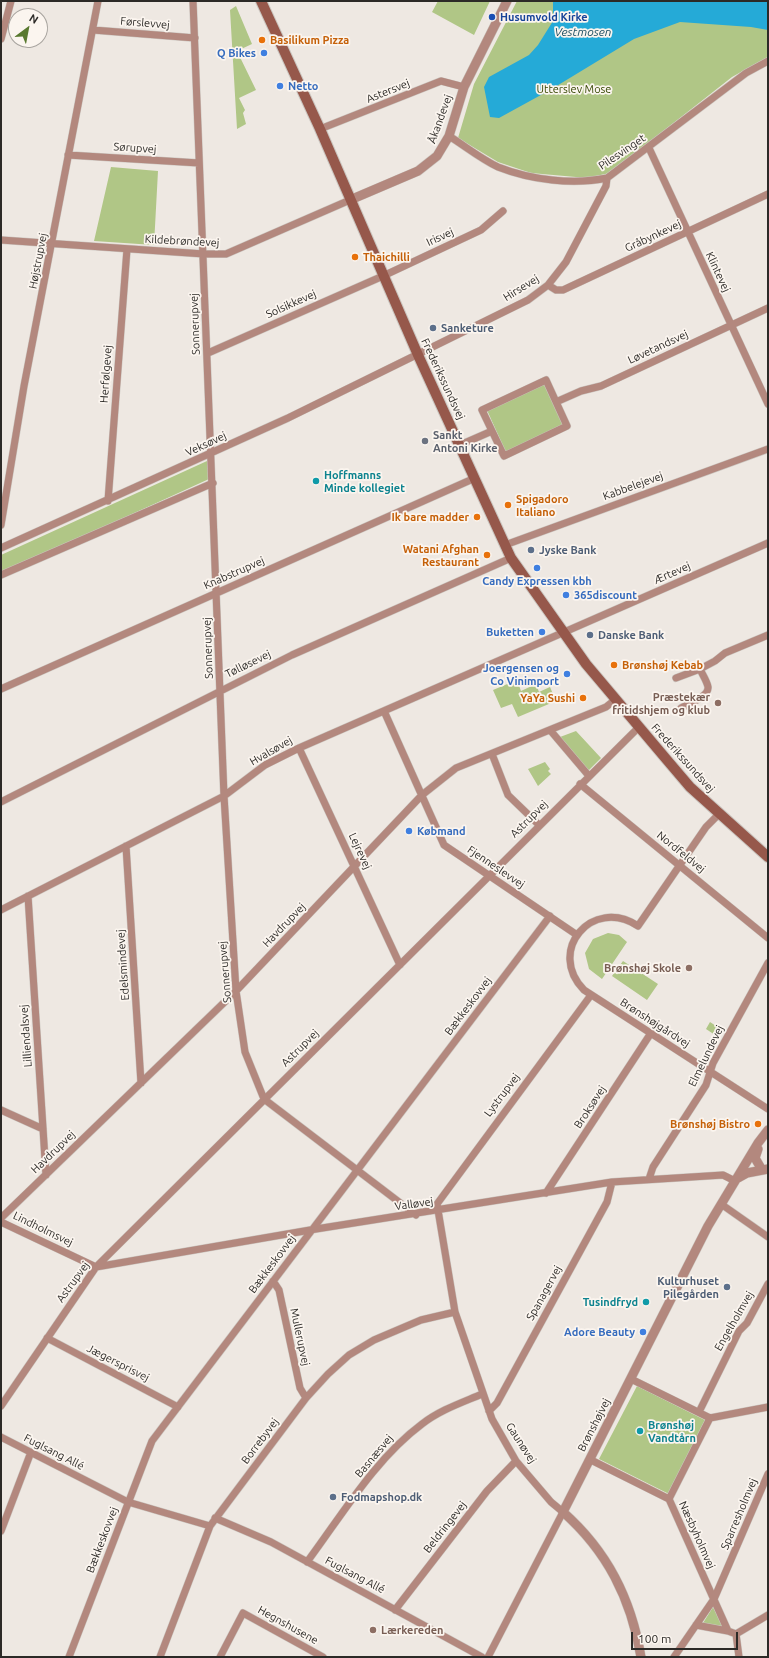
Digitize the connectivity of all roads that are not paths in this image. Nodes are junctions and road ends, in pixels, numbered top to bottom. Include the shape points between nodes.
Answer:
1 (11, 1) edge
2 (98, 1) edge
3 (193, 1) edge
4 (261, 1) edge
5 (507, 1) edge
6 (93, 30) junction
7 (195, 38) junction
8 (1, 39) edge
9 (768, 61) edge
10 (464, 87) junction
11 (320, 129) junction
12 (448, 136) junction
13 (649, 148) junction
14 (68, 155) junction
15 (199, 163) junction
16 (607, 178) junction
17 (768, 194) edge
18 (350, 200) junction
19 (503, 211) dead end
20 (688, 232) junction
21 (1, 240) edge
22 (53, 243) junction
23 (127, 249) junction
24 (204, 254) junction
25 (383, 276) junction
26 (548, 285) junction
27 (768, 308) edge
28 (731, 325) junction
29 (208, 353) junction
30 (418, 355) junction
31 (556, 402) junction
32 (768, 404) edge
33 (492, 431) junction
34 (460, 444) junction
35 (768, 449) edge
36 (212, 454) junction
37 (475, 478) junction
38 (213, 483) junction
39 (108, 501) junction
40 (1, 525) edge
41 (768, 543) edge
42 (505, 545) junction
43 (1, 548) edge
44 (511, 558) junction
45 (1, 575) edge
46 (218, 592) junction
47 (563, 632) junction
48 (768, 635) edge
49 (700, 669) junction
50 (676, 678) dead end
51 (1, 689) edge
52 (220, 690) junction
53 (616, 699) junction
54 (680, 708) dead end
55 (384, 711) junction
56 (639, 727) junction
57 (550, 730) junction
58 (299, 748) junction
59 (492, 754) junction
60 (589, 776) junction
61 (580, 784) junction
62 (422, 795) junction
63 (224, 796) junction
64 (1, 802) edge
65 (719, 814) junction
66 (538, 825) junction
67 (126, 846) junction
68 (768, 857) edge
69 (679, 865) junction
70 (355, 867) junction
71 (488, 875) junction
72 (28, 896) junction
73 (1, 910) edge
74 (550, 916) junction
75 (577, 935) junction
76 (768, 938) edge
77 (768, 962) edge
78 (400, 965) junction
79 (766, 973) edge
80 (236, 991) junction
81 (591, 994) junction
82 (651, 1033) junction
83 (710, 1072) junction
84 (142, 1083) junction
85 (264, 1100) junction
86 (768, 1109) edge
87 (1, 1110) edge
88 (43, 1129) junction
89 (765, 1134) edge
90 (357, 1169) junction
91 (766, 1172) edge
92 (46, 1174) junction
93 (649, 1179) junction
94 (737, 1179) junction
95 (612, 1182) junction
96 (546, 1193) junction
97 (721, 1204) junction
98 (438, 1211) junction
99 (416, 1215) junction
100 (1, 1218) edge
101 (1, 1222) edge
102 (312, 1230) junction
103 (768, 1237) edge
104 (96, 1267) junction
105 (273, 1280) junction
106 (768, 1284) edge
107 (455, 1312) junction
108 (47, 1338) junction
109 (631, 1379) junction
110 (482, 1394) junction
111 (306, 1398) junction
112 (1, 1406) edge
113 (178, 1406) junction
114 (768, 1407) edge
115 (489, 1411) junction
116 (699, 1412) junction
117 (710, 1418) junction
118 (1, 1437) edge
119 (31, 1452) junction
120 (591, 1460) junction
121 (516, 1461) junction
122 (768, 1474) edge
123 (669, 1499) junction
124 (128, 1502) junction
125 (563, 1512) junction
126 (215, 1518) junction
127 (210, 1526) junction
128 (1, 1531) edge
129 (307, 1562) junction
130 (714, 1599) junction
131 (395, 1610) junction
132 (768, 1615) edge
133 (696, 1625) junction
134 (728, 1631) junction
135 (736, 1634) junction
136 (69, 1657) edge
137 (160, 1657) edge
138 (220, 1657) edge
139 (323, 1657) edge
140 (482, 1657) edge
141 (488, 1657) edge
142 (641, 1657) edge
143 (674, 1657) edge
144 (739, 1657) edge

1 - 8 street
2 - 6 street, Højstrupvej
3 - 7 street, Sonnerupvej
4 - 11 main road, Frederikssundsvej
5 - 10 street, Åkandevej
6 - 7 street, Førslevvej
6 - 14 street, Højstrupvej
7 - 15 street, Sonnerupvej
9 - 13 street, Pilesvinget via 746,73
10 - 11 street, Astersvej via 441,81
10 - 12 street, Åkandevej
11 - 18 main road, Frederikssundsvej
12 - 16 street, Pilesvinget via 497,166 514,172 564,181 590,182
12 - 18 street, Åkandevej via 437,156 418,171
13 - 16 street, Pilesvinget
13 - 20 street, Klintevej
14 - 15 street, Sørupvej
14 - 22 street, Højstrupvej
15 - 24 street, Sonnerupvej
16 - 26 street, Hirsevej via 606,186 566,262
17 - 20 street, Gråbynkevej
18 - 24 street, Kildebrøndevej via 226,254
18 - 25 main road, Frederikssundsvej
19 - 25 street, Irisvej via 481,230
20 - 26 street, Gråbynkevej via 563,290 556,290
20 - 28 street, Klintevej
21 - 22 street, Kildebrøndevej
22 - 23 street, Kildebrøndevej
22 - 40 street, Højstrupvej via 24,386
23 - 24 street, Kildebrøndevej
23 - 39 street, Herfølgevej
24 - 29 street, Sonnerupvej
25 - 29 street, Solsikkevej
25 - 30 main road, Frederikssundsvej
26 - 30 street, Hirsevej via 528,300
27 - 28 street, Løvetandsvej
28 - 31 street, Løvetandsvej via 601,386 580,391
28 - 32 street, Klintevej
29 - 36 street, Sonnerupvej
30 - 34 main road, Frederikssundsvej
30 - 36 street, Veksøvej
31 - 33 street via 546,380 482,410
31 - 33 street via 567,426 504,456
33 - 34 street
34 - 37 main road, Frederikssundsvej
35 - 42 street, Kabbelejevej
36 - 38 street, Sonnerupvej
36 - 39 street, Veksøvej
37 - 42 main road, Frederikssundsvej
37 - 46 street, Knabstrupvej
38 - 45 street
38 - 46 street, Sonnerupvej
39 - 43 street, Veksøvej
41 - 47 street, Ærtevej
42 - 44 main road, Frederikssundsvej
44 - 47 main road, Frederikssundsvej
44 - 52 street, Tølløsevej via 292,655
46 - 51 street, Knabstrupvej
46 - 52 street, Sonnerupvej
47 - 53 main road, Frederikssundsvej
47 - 55 street, Hvalsøvej
48 - 49 street via 725,653
49 - 50 street
49 - 54 street via 708,686 707,690
52 - 63 street, Sonnerupvej
52 - 64 street, Tølløsevej
53 - 56 main road, Frederikssundsvej
53 - 57 street, Havdrupvej via 606,707
55 - 58 street, Hvalsøvej
55 - 62 street, Fjenneslevvej
56 - 60 street, Astrupvej
56 - 65 main road, Frederikssundsvej via 690,787
57 - 59 street, Havdrupvej
57 - 60 street
58 - 63 street, Hvalsøvej via 266,765
58 - 70 street, Lejrevej
59 - 62 street, Havdrupvej via 456,768
59 - 66 street via 508,795
60 - 61 street, Astrupvej
61 - 66 street, Astrupvej
61 - 69 street, Nordfeldvej
62 - 70 street, Havdrupvej
62 - 71 street, Fjenneslevvej via 444,845
63 - 67 street, Hvalsøvej
63 - 80 street, Sonnerupvej
65 - 68 main road, Frederikssundsvej
65 - 69 street
66 - 71 street, Astrupvej
67 - 72 street, Hvalsøvej
67 - 84 street, Edelsmindevej
69 - 75 street via 638,926 624,919 602,918 588,924
69 - 76 street, Nordfeldvej
70 - 78 street, Lejrevej
70 - 80 street, Havdrupvej
71 - 74 street, Fjenneslevvej
71 - 78 street, Astrupvej
72 - 73 street, Hvalsøvej
72 - 88 street, Lilliendalsvej
74 - 75 street, Fjenneslevvej
74 - 90 street, Bækkeskovvej
75 - 81 street, Brønshøjgårdvej via 571,949 570,964 579,985
77 - 79 street, Elmelundevej
78 - 85 street, Astrupvej
79 - 83 street, Elmelundevej
80 - 84 street, Havdrupvej
80 - 85 street, Sonnerupvej via 245,1052
81 - 82 street, Brønshøjgårdvej
81 - 98 street, Lystrupvej via 447,1188 437,1204
82 - 83 street, Brønshøjgårdvej
82 - 96 street, Broksøvej
83 - 86 street, Brønshøjgårdvej
83 - 93 street, Elmelundevej via 706,1085 653,1167
84 - 92 street, Havdrupvej
85 - 90 street
85 - 104 street, Astrupvej
87 - 88 street
88 - 92 street, Lilliendalsvej
89 - 91 street via 755,1158
89 - 94 street, Brønshøjvej
90 - 99 street
90 - 102 street, Bækkeskovvej
91 - 94 street via 747,1173
92 - 100 street, Havdrupvej
93 - 94 street, Valløvej via 723,1176
93 - 95 street, Valløvej
94 - 97 street, Brønshøjvej
95 - 96 street, Valløvej
95 - 115 street, Spanagervej via 607,1202 497,1403
96 - 98 street, Valløvej
97 - 103 street
97 - 109 street, Brønshøjvej
98 - 99 street, Valløvej
98 - 107 street, Gaunøvej
99 - 102 street, Valløvej
101 - 104 street, Lindholmsvej
102 - 104 street, Valløvej
102 - 105 street, Bækkeskovvej
104 - 108 street, Astrupvej
105 - 111 street, Mullerupvej via 279,1290 300,1388
105 - 113 street, Bækkeskovvej
106 - 116 street, Engelholmvej via 747,1323 739,1331
107 - 110 street, Gaunøvej
107 - 111 street, Borrebyvej via 421,1320 374,1340 349,1356
108 - 112 street, Astrupvej
108 - 113 street, Jægersprisvej
109 - 116 street
109 - 120 street, Brønshøjvej
110 - 115 street, Gaunøvej
110 - 129 street, Basnæsvej via 434,1416 405,1437 383,1458
111 - 126 street, Borrebyvej
113 - 124 street, Bækkeskovvej via 152,1442
114 - 117 street
115 - 121 street, Gaunøvej
116 - 117 street
117 - 123 street
118 - 119 street, Fuglsang Allé
119 - 124 street, Fuglsang Allé
119 - 128 street
120 - 123 street, Næsbyholmvej
120 - 125 street, Brønshøjvej
121 - 125 street, Gaunøvej via 551,1502
121 - 131 street, Beldringevej via 487,1491
122 - 130 street, Sparresholmvej
123 - 130 street, Næsbyholmvej
124 - 127 street, Fuglsang Allé
124 - 136 street, Bækkeskovvej
125 - 141 street, Brønshøjvej
125 - 142 street, Gaunøvej via 598,1548 614,1574 637,1633
126 - 127 street, Borrebyvej
126 - 129 street, Fuglsang Allé via 258,1535
127 - 137 street, Borrebyvej
129 - 131 street, Fuglsang Allé
130 - 133 street, Sparresholmvej
130 - 134 street, Næsbyholmvej
131 - 140 street, Fuglsang Allé
132 - 135 street
133 - 134 street
133 - 143 street, Sparresholmvej
134 - 135 street
135 - 144 street
138 - 139 street, Hegnshusene via 243,1613

